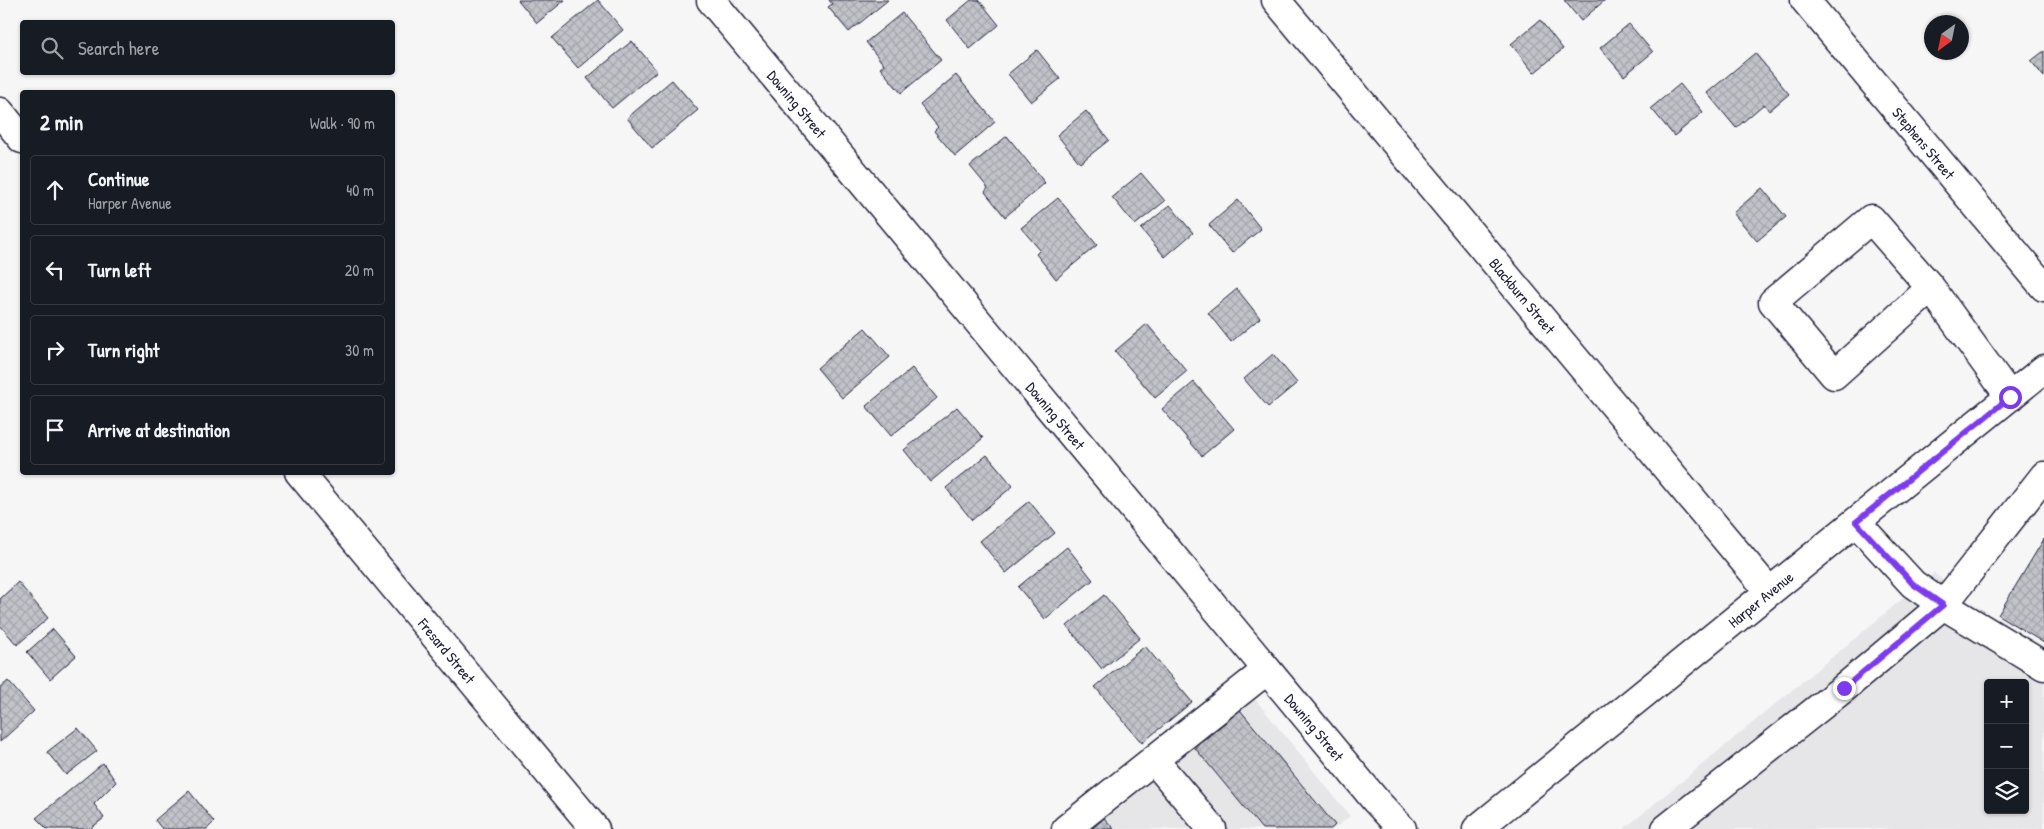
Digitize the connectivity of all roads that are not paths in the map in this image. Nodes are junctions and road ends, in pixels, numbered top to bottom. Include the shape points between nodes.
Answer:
1 (711, 0) edge
2 (1276, 0) edge
3 (1805, 0) edge
4 (0, 112) edge
5 (20, 137) edge
6 (2044, 287) edge
7 (1931, 288) junction
8 (2044, 369) edge
9 (2010, 397) junction
10 (302, 475) edge
11 (2044, 476) edge
12 (1856, 522) junction
13 (1769, 591) junction
14 (1943, 605) junction
15 (2044, 666) edge
16 (1267, 670) junction
17 (1154, 760) junction
18 (595, 829) edge
19 (1066, 829) edge
20 (1212, 829) edge
21 (1402, 829) edge
22 (1477, 829) edge
23 (1666, 829) edge

1 - 16 street, Downing Street
2 - 13 street, Blackburn Street
3 - 6 street, Stephens Street
4 - 5 street
7 - 7 street via 1871,219 1773,302 1834,375
7 - 9 street
8 - 9 street, Harper Avenue
9 - 12 street, Harper Avenue
10 - 18 street, Fresard Street
11 - 14 street
12 - 13 street, Harper Avenue
12 - 14 street via 1913,584
13 - 22 street, Harper Avenue
14 - 15 street
14 - 23 street
16 - 17 street
16 - 21 street, Downing Street
17 - 19 street
17 - 20 street

